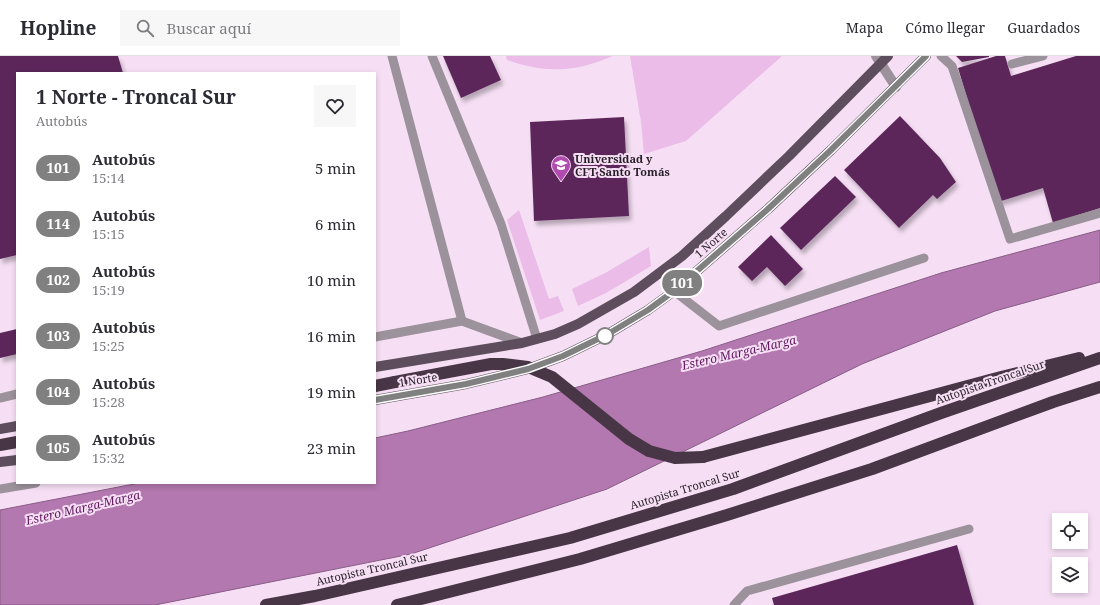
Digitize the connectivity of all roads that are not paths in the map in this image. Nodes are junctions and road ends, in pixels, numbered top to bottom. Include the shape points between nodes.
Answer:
1 (392, 56) edge
2 (432, 56) edge
3 (888, 56) edge
4 (926, 56) edge
5 (941, 56) edge
6 (1043, 56) edge
7 (878, 60) edge
8 (1012, 64) dead end
9 (896, 87) junction
10 (1100, 213) edge
11 (924, 258) dead end
12 (674, 291) junction
13 (462, 321) junction
14 (376, 337) edge
15 (537, 339) junction
16 (522, 343) junction
17 (1100, 353) edge
18 (1100, 358) edge
19 (376, 367) edge
20 (376, 386) edge
21 (1100, 387) edge
22 (16, 394) edge
23 (0, 398) edge
24 (376, 400) edge
25 (16, 426) edge
26 (0, 429) edge
27 (16, 442) edge
28 (0, 445) edge
29 (16, 460) edge
30 (0, 462) edge
31 (30, 484) edge
32 (0, 489) edge
33 (969, 529) dead end
34 (266, 605) edge
35 (397, 605) edge
36 (734, 605) edge

1 - 13 lane
2 - 15 lane via 501,224
3 - 7 main road, 1 Norte
4 - 9 main road, 1 Norte
5 - 10 lane via 952,66 1010,239
6 - 8 lane
7 - 9 street
7 - 15 main road, 1 Norte via 788,156 682,256 634,292 578,324
9 - 12 main road, 1 Norte via 768,209
11 - 12 lane via 719,326
12 - 24 main road, 1 Norte via 608,334 542,364 466,384
13 - 14 lane
13 - 16 lane
15 - 16 main road, 1 Norte
16 - 19 main road, 1 Norte
17 - 20 highway, bridge via 703,457 676,458 649,451 629,439 552,377 528,367 491,364
18 - 34 highway, Autopista Troncal Sur via 732,489 570,538
21 - 35 highway via 872,469 727,515 580,559
22 - 23 lane
25 - 26 main road
27 - 28 highway
29 - 30 main road
31 - 32 lane
33 - 36 lane via 746,591

